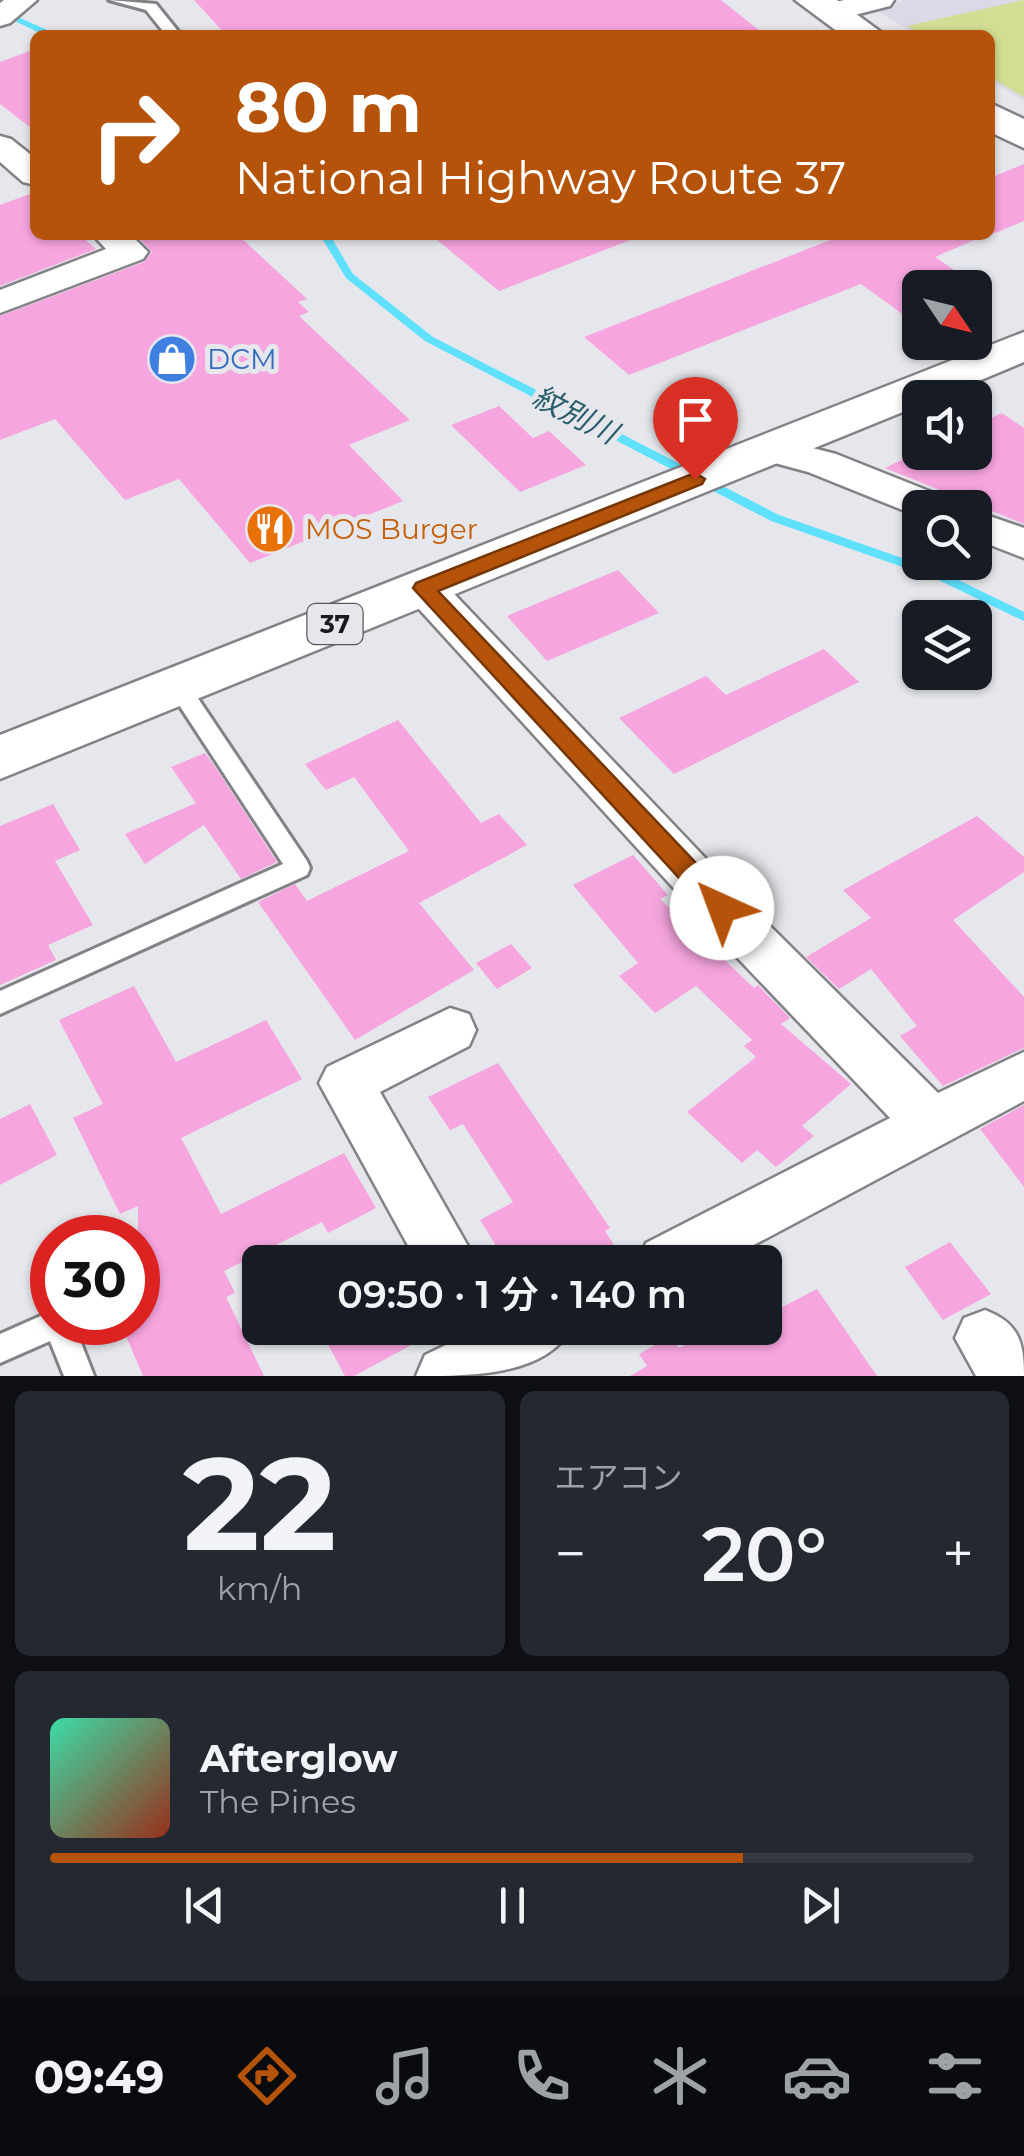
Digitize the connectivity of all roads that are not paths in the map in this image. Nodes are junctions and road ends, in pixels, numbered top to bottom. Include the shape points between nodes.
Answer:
1 (24, 0) edge
2 (116, 0) edge
3 (880, 0) edge
4 (822, 6) edge
5 (0, 17) edge
6 (170, 30) edge
7 (859, 30) edge
8 (995, 118) edge
9 (1024, 136) edge
10 (0, 146) edge
11 (30, 170) edge
12 (116, 240) edge
13 (0, 302) edge
14 (1024, 346) edge
15 (759, 453) junction
16 (902, 495) edge
17 (992, 531) edge
18 (1024, 544) edge
19 (424, 588) junction
20 (179, 688) junction
21 (0, 758) edge
22 (0, 1004) edge
23 (450, 1030) dead end
24 (1024, 1075) edge
25 (933, 1125) junction
26 (438, 1245) edge
27 (700, 1245) edge
28 (0, 1350) edge
29 (79, 1376) edge

1 - 5 street
2 - 6 lane via 152,7
3 - 4 street
4 - 7 main road
8 - 9 main road
10 - 11 street
12 - 13 street via 131,252
14 - 15 main road, 37
15 - 16 street via 822,463
15 - 19 main road, 37
17 - 18 street
19 - 20 main road, 37
19 - 25 street
20 - 21 main road, 37
20 - 22 lane via 298,868
23 - 26 street via 346,1083
24 - 25 street
25 - 27 street
28 - 29 lane via 58,1322

